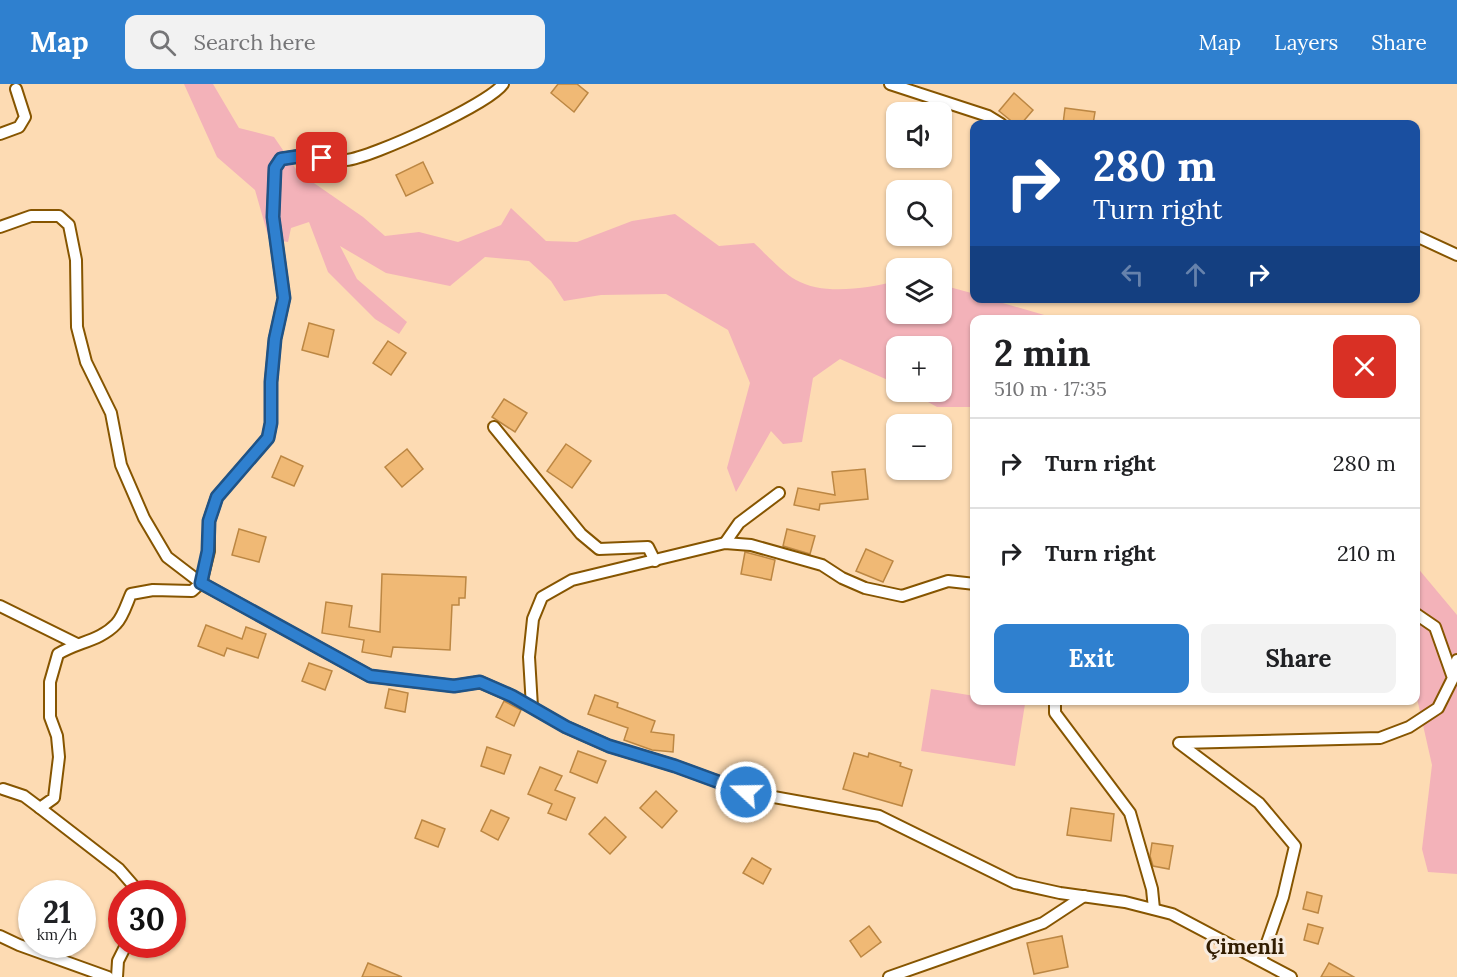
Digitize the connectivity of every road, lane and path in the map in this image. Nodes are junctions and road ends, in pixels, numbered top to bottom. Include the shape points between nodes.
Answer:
1 (503, 84) edge
2 (890, 84) edge
3 (16, 89) dead end
4 (994, 120) edge
5 (0, 134) edge
6 (0, 227) edge
7 (1420, 238) edge
8 (1457, 255) edge
9 (494, 427) dead end
10 (779, 493) dead end
11 (725, 543) junction
12 (655, 561) junction
13 (201, 583) junction
14 (970, 583) edge
15 (0, 606) edge
16 (1420, 617) edge
17 (77, 644) junction
18 (1457, 660) edge
19 (1453, 678) junction
20 (1055, 705) edge
21 (532, 707) junction
22 (3, 789) dead end
23 (40, 808) junction
24 (127, 880) edge
25 (1084, 896) junction
26 (1154, 909) junction
27 (0, 936) edge
28 (120, 958) edge
29 (1261, 960) junction
30 (108, 977) edge
31 (117, 977) edge
32 (889, 977) edge
33 (1291, 977) edge

1 - 13 street via 468,110 366,156 345,160 301,156 281,159 275,168 273,217 284,298 275,339 271,423 268,438 217,497 209,521
2 - 4 street
3 - 5 street via 25,117 18,127
6 - 13 street via 31,216 58,216 69,225 76,260 77,327 86,362 111,413 121,465 144,518 167,557
7 - 8 street
9 - 12 street via 581,534 599,549 648,547
10 - 11 street via 738,523
11 - 12 street
11 - 14 street via 751,544 822,565 865,588 902,596 948,581
12 - 21 street via 572,580 542,597 533,619 530,647
13 - 17 street via 192,591 131,594 118,623 96,639
13 - 21 street via 370,676 454,686 480,682
15 - 17 street
16 - 19 street via 1435,627
17 - 23 street via 58,654 50,682 50,717 59,757 54,798
18 - 19 street
19 - 29 street via 1438,708 1409,727 1380,738 1179,744 1259,803 1295,846 1283,897
20 - 26 street via 1055,713 1130,813
21 - 25 street via 609,746 746,792 879,816 1015,883
22 - 23 street via 24,796
23 - 24 street via 119,869
25 - 26 street
25 - 32 street via 1043,923
26 - 29 street via 1172,914
27 - 30 street
28 - 31 street
29 - 33 street

